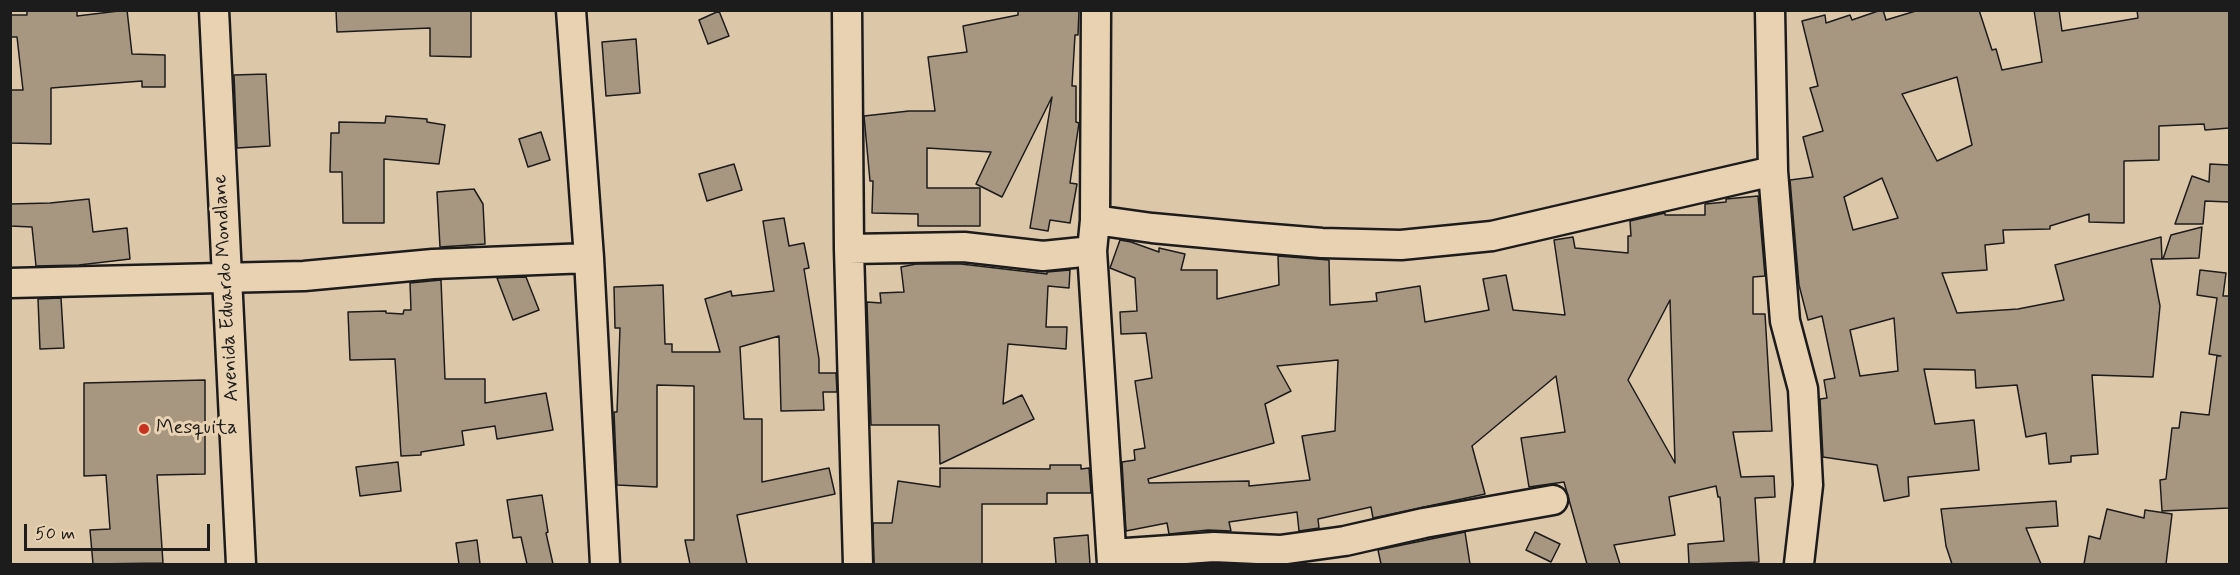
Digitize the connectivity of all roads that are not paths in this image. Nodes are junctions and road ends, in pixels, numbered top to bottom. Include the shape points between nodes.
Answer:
1 (214, 10) edge
2 (571, 10) edge
3 (847, 10) edge
4 (1096, 10) edge
5 (1770, 10) edge
6 (1773, 171) junction
7 (1095, 220) junction
8 (849, 249) junction
9 (1092, 251) junction
10 (589, 258) junction
11 (226, 279) junction
12 (10, 283) edge
13 (1553, 500) dead end
14 (1278, 557) edge
15 (1112, 559) edge
16 (241, 564) edge
17 (605, 564) edge
18 (858, 564) edge
19 (1799, 564) edge

1 - 11 street, Avenida Eduardo Mondlane
2 - 10 street
3 - 8 street
4 - 7 street
5 - 6 street
6 - 7 street via 1492,236 1401,245 1248,237
6 - 19 street via 1785,321 1803,389 1808,485
7 - 9 street
8 - 9 street via 964,247 1043,256
8 - 18 street
9 - 15 street
10 - 11 street via 433,264
10 - 17 street
11 - 12 street
11 - 16 street, Avenida Eduardo Mondlane
13 - 14 street via 1424,523
14 - 15 street via 1214,547

